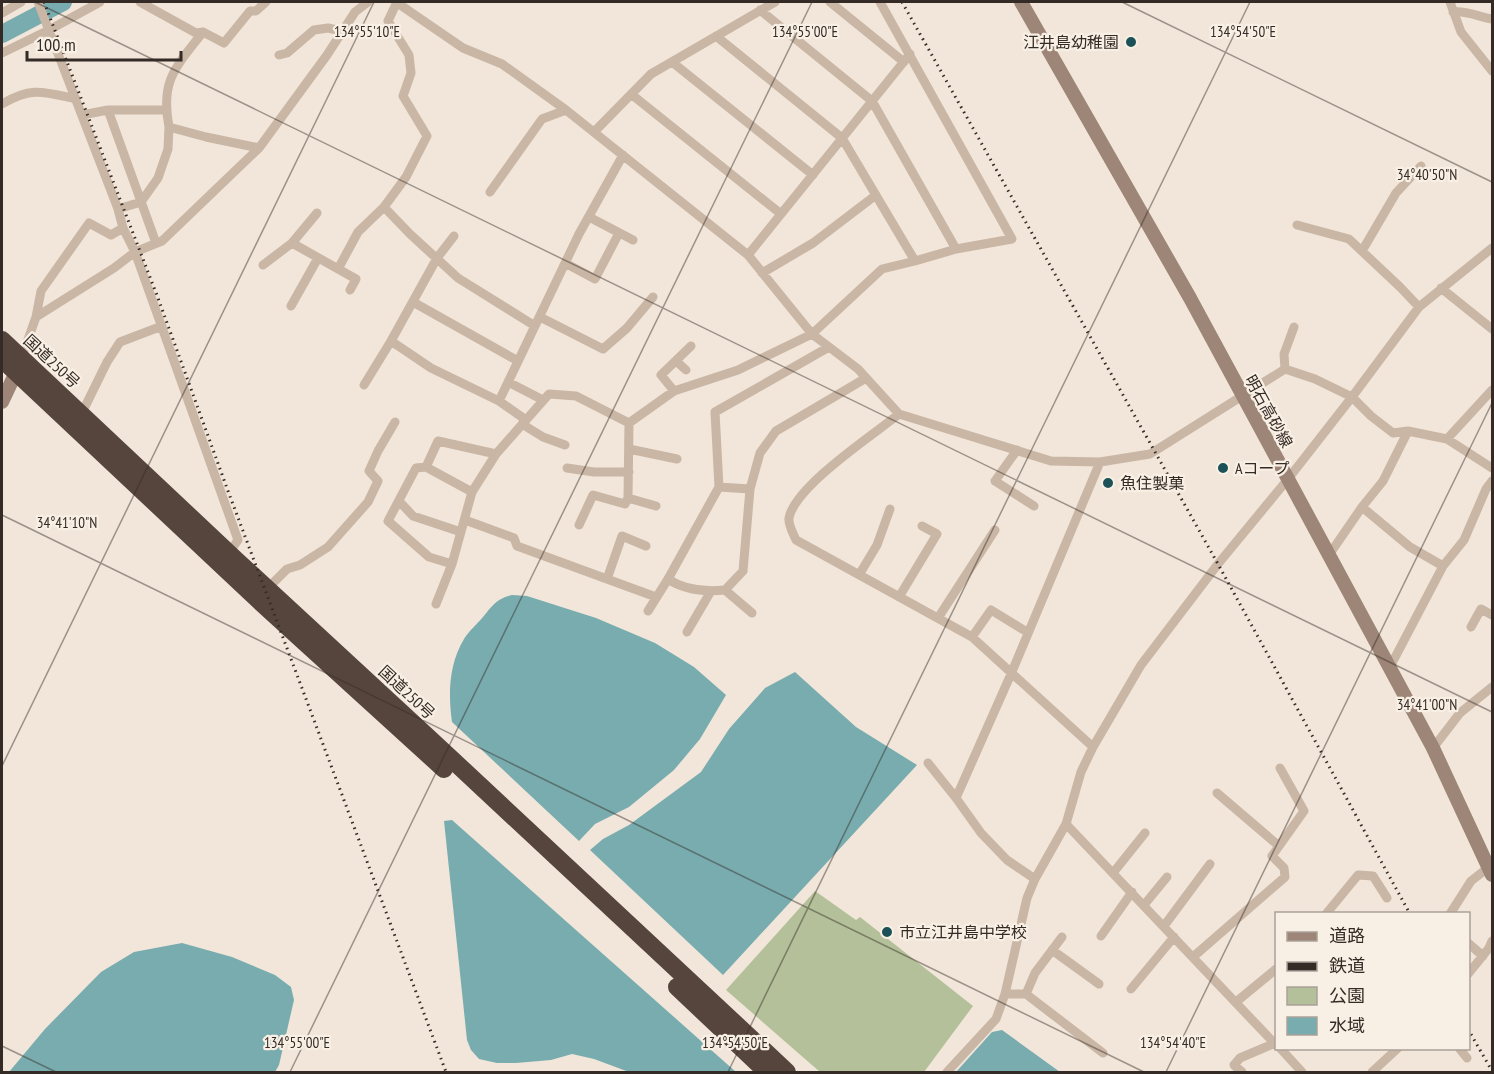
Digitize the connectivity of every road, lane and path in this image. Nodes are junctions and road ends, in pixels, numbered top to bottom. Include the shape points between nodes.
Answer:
1 (21, 2) edge
2 (38, 2) edge
3 (100, 2) edge
4 (140, 2) edge
5 (266, 2) edge
6 (368, 2) edge
7 (397, 2) edge
8 (775, 2) edge
9 (830, 2) edge
10 (880, 2) edge
11 (1021, 2) edge
12 (1450, 2) edge
13 (760, 10) junction
14 (1453, 12) junction
15 (2, 13) edge
16 (1492, 19) edge
17 (49, 30) junction
18 (342, 31) junction
19 (203, 32) junction
20 (716, 36) junction
21 (2, 53) edge
22 (279, 55) dead end
23 (907, 58) junction
24 (672, 62) junction
25 (1492, 70) edge
26 (631, 94) junction
27 (76, 99) junction
28 (872, 102) junction
29 (2, 104) edge
30 (108, 110) junction
31 (166, 110) junction
32 (566, 110) junction
33 (82, 115) junction
34 (169, 127) junction
35 (594, 132) junction
36 (842, 138) junction
37 (259, 148) junction
38 (623, 155) junction
39 (1421, 166) dead end
40 (813, 174) junction
41 (490, 192) dead end
42 (876, 195) junction
43 (141, 202) junction
44 (384, 207) junction
45 (118, 209) junction
46 (317, 213) dead end
47 (781, 214) junction
48 (589, 217) junction
49 (1297, 225) dead end
50 (123, 228) junction
51 (619, 233) junction
52 (454, 236) dead end
53 (633, 240) dead end
54 (156, 243) junction
55 (292, 243) junction
56 (1492, 248) edge
57 (956, 249) junction
58 (1362, 251) junction
59 (135, 252) junction
60 (748, 255) junction
61 (318, 258) junction
62 (437, 258) junction
63 (915, 261) junction
64 (566, 263) junction
65 (263, 265) dead end
66 (338, 269) junction
67 (762, 273) junction
68 (1441, 288) junction
69 (350, 290) dead end
70 (653, 297) dead end
71 (413, 302) junction
72 (291, 306) dead end
73 (1419, 307) junction
74 (36, 316) junction
75 (537, 321) junction
76 (162, 326) junction
77 (1294, 327) dead end
78 (1492, 328) edge
79 (812, 334) junction
80 (2, 340) edge
81 (391, 341) junction
82 (691, 346) dead end
83 (829, 347) junction
84 (2, 359) edge
85 (518, 361) junction
86 (676, 361) junction
87 (19, 366) junction
88 (1285, 369) junction
89 (686, 370) dead end
90 (866, 378) junction
91 (508, 382) junction
92 (364, 385) dead end
93 (1492, 390) edge
94 (674, 391) junction
95 (1242, 395) junction
96 (1352, 397) junction
97 (543, 400) junction
98 (499, 401) junction
99 (2, 402) edge
100 (899, 414) junction
101 (81, 415) junction
102 (395, 422) dead end
103 (524, 422) junction
104 (629, 423) junction
105 (1408, 431) junction
106 (1447, 439) junction
107 (565, 445) dead end
108 (629, 449) junction
109 (1017, 450) junction
110 (496, 454) junction
111 (677, 459) dead end
112 (1100, 462) junction
113 (426, 467) junction
114 (567, 468) dead end
115 (1492, 468) edge
116 (629, 472) junction
117 (1288, 479) junction
118 (1492, 481) edge
119 (719, 487) junction
120 (750, 489) junction
121 (472, 492) junction
122 (628, 498) junction
123 (399, 501) junction
124 (1034, 506) dead end
125 (656, 507) dead end
126 (1362, 507) junction
127 (890, 509) dead end
128 (465, 520) junction
129 (579, 525) dead end
130 (922, 526) dead end
131 (995, 530) dead end
132 (461, 532) junction
133 (646, 546) dead end
134 (229, 554) junction
135 (1329, 555) junction
136 (452, 564) junction
137 (1443, 566) junction
138 (858, 575) junction
139 (607, 579) junction
140 (668, 579) junction
141 (267, 589) junction
142 (725, 590) junction
143 (711, 591) junction
144 (656, 597) junction
145 (899, 597) junction
146 (436, 604) dead end
147 (648, 611) dead end
148 (752, 614) dead end
149 (1492, 615) edge
150 (938, 618) junction
151 (1471, 627) dead end
152 (687, 632) dead end
153 (1027, 632) junction
154 (972, 637) junction
155 (1390, 668) junction
156 (1011, 674) junction
157 (1492, 687) edge
158 (1093, 747) junction
159 (1433, 748) junction
160 (928, 763) dead end
161 (1280, 768) dead end
162 (1216, 793) dead end
163 (956, 798) junction
164 (1066, 824) junction
165 (1145, 833) dead end
166 (1279, 846) junction
167 (1210, 864) dead end
168 (1491, 871) edge
169 (1113, 873) junction
170 (1167, 877) dead end
171 (1035, 879) junction
172 (1132, 892) junction
173 (1387, 898) dead end
174 (1144, 905) junction
175 (1328, 912) edge
176 (1451, 912) edge
177 (1164, 926) junction
178 (1101, 936) dead end
179 (1062, 937) dead end
180 (1174, 937) junction
181 (1492, 941) edge
182 (1470, 945) edge
183 (1052, 950) junction
184 (1483, 956) junction
185 (1193, 957) junction
186 (1275, 970) edge
187 (1470, 972) edge
188 (1099, 984) dead end
189 (1131, 989) dead end
190 (1005, 994) junction
191 (1026, 994) junction
192 (1236, 1002) junction
193 (1275, 1044) edge
194 (1275, 1047) edge
195 (1281, 1050) edge
196 (1396, 1050) edge
197 (1461, 1050) edge
198 (1103, 1053) dead end
199 (1467, 1058) dead end
200 (767, 1072) edge
201 (787, 1072) edge
202 (947, 1072) edge
203 (1242, 1072) edge
204 (1302, 1072) edge
205 (1372, 1072) edge

1 - 15 street
2 - 17 street
3 - 17 street
4 - 19 street via 196,33
5 - 19 street via 250,11 224,43
6 - 18 street via 355,12
7 - 32 street via 463,48 502,64
7 - 44 street via 388,21 409,55 411,73 403,96 427,136 406,177
8 - 13 street
9 - 23 street
10 - 23 street
11 - 95 main road, 明石高砂線
12 - 14 street
13 - 20 street
13 - 28 street
14 - 16 street
14 - 25 street via 1461,32
17 - 21 street
17 - 27 street
18 - 22 street via 314,30 287,53
18 - 37 street
19 - 31 street via 176,67 167,86
20 - 24 street
20 - 36 street
23 - 28 street
23 - 57 street via 1012,239
24 - 26 street
24 - 40 street
26 - 35 street
26 - 47 street
27 - 29 street via 39,91 16,95
27 - 33 street
28 - 36 street
28 - 57 street
30 - 31 street
30 - 33 street
30 - 43 street
31 - 34 street
32 - 35 street
32 - 41 street via 542,119
33 - 45 street
34 - 37 street
34 - 43 street via 168,149 158,178
35 - 38 street
36 - 40 street
36 - 42 street
37 - 54 street
38 - 48 street
38 - 60 street
39 - 58 street via 1396,193
40 - 47 street
42 - 63 street
42 - 67 street via 813,243
43 - 45 street
43 - 54 street
44 - 62 street
44 - 66 street via 358,232
45 - 50 street
46 - 55 street
47 - 60 street
48 - 51 street
48 - 64 street
49 - 58 street via 1349,239
50 - 59 street
50 - 74 street via 111,235 89,223 41,291
51 - 53 street
51 - 64 street via 595,279
52 - 62 street
54 - 59 street
55 - 61 street
55 - 65 street
56 - 68 street
57 - 63 street
58 - 73 street
59 - 74 street
59 - 76 street
60 - 67 street
61 - 66 street
61 - 72 street
62 - 71 street
62 - 75 street via 458,278
63 - 79 street via 882,269
64 - 75 street
66 - 69 street via 356,279
67 - 79 street
68 - 73 street
68 - 78 street
70 - 75 street via 603,349
71 - 81 street
71 - 85 street
73 - 96 street
74 - 87 street
75 - 85 street
76 - 101 street via 120,342
76 - 134 street via 238,540
77 - 88 street via 1284,354
79 - 83 street
79 - 94 street via 738,370
80 - 87 highway, 国道250号
81 - 92 street
81 - 98 street via 431,368
82 - 86 street
83 - 90 street
83 - 119 street via 715,412
84 - 87 highway, 国道250号
85 - 91 street
86 - 89 street
86 - 94 street via 661,375
87 - 99 main road
87 - 101 highway, 国道250号
87 - 200 highway, 国道250号 via 267,608
88 - 95 street
88 - 96 street
90 - 100 street
90 - 120 street via 776,431 760,453
91 - 97 street
91 - 98 street
93 - 106 street
94 - 104 street
95 - 112 street via 1150,454
95 - 117 main road, 明石高砂線
96 - 105 street via 1393,433
96 - 117 street
97 - 103 street
97 - 104 street via 549,394 576,396
98 - 103 street
100 - 109 street
100 - 138 street via 820,474 792,508 788,521 796,540
101 - 134 highway, 国道250号
102 - 141 street via 369,471 378,481 368,502 328,547 287,569
103 - 107 street via 543,437
103 - 110 street
104 - 108 street
105 - 106 street
105 - 126 street via 1383,481
106 - 115 street
108 - 111 street
108 - 116 street
109 - 112 street via 1051,461
109 - 124 street via 995,481
110 - 113 street via 438,441
110 - 121 street
112 - 153 street
113 - 121 street
113 - 123 street via 416,468
114 - 116 street
116 - 122 street
117 - 135 main road, 明石高砂線
117 - 158 street via 1142,665
118 - 137 street via 1464,540
119 - 120 street
119 - 140 street
120 - 142 street via 743,571
121 - 128 street
122 - 125 street
122 - 129 street via 625,504 593,495
123 - 132 street via 412,516
123 - 136 street via 388,521 429,557
126 - 135 street
126 - 137 street via 1410,547
127 - 138 street via 877,544
128 - 132 street
128 - 139 street via 514,538 517,546
130 - 145 street via 937,534
131 - 150 street
132 - 136 street
133 - 139 street via 622,536
134 - 141 highway, 国道250号
135 - 155 main road, 明石高砂線
136 - 146 street
137 - 155 street
138 - 145 street
139 - 144 street
140 - 143 street via 678,586
140 - 144 street
141 - 201 highway, 国道250号
142 - 143 street
142 - 148 street
143 - 152 street
144 - 147 street
145 - 150 street
149 - 151 street via 1481,609
150 - 154 street
153 - 154 street via 991,610
153 - 156 street
154 - 156 street
155 - 159 main road, 明石高砂線
156 - 158 street
156 - 163 street
157 - 159 street via 1460,713
158 - 164 street via 1081,772
159 - 168 main road, 明石高砂線
160 - 163 street
161 - 166 street via 1304,811
162 - 166 street
163 - 171 street via 1007,860
164 - 169 street
164 - 171 street
165 - 169 street
166 - 185 street via 1272,856 1284,868 1285,877
167 - 177 street
168 - 176 street via 1471,881
169 - 172 street
170 - 174 street
171 - 190 street
172 - 174 street
172 - 178 street
173 - 175 street via 1373,876 1358,875
174 - 177 street
177 - 180 street
179 - 183 street
180 - 185 street
180 - 189 street
181 - 184 street
182 - 184 street
183 - 188 street
183 - 191 street
184 - 187 street
185 - 192 street
186 - 192 street
190 - 191 street
190 - 202 street via 996,1018
191 - 198 street
192 - 193 street
194 - 203 street via 1240,1059 1234,1065
195 - 204 street
196 - 205 street
197 - 199 street

